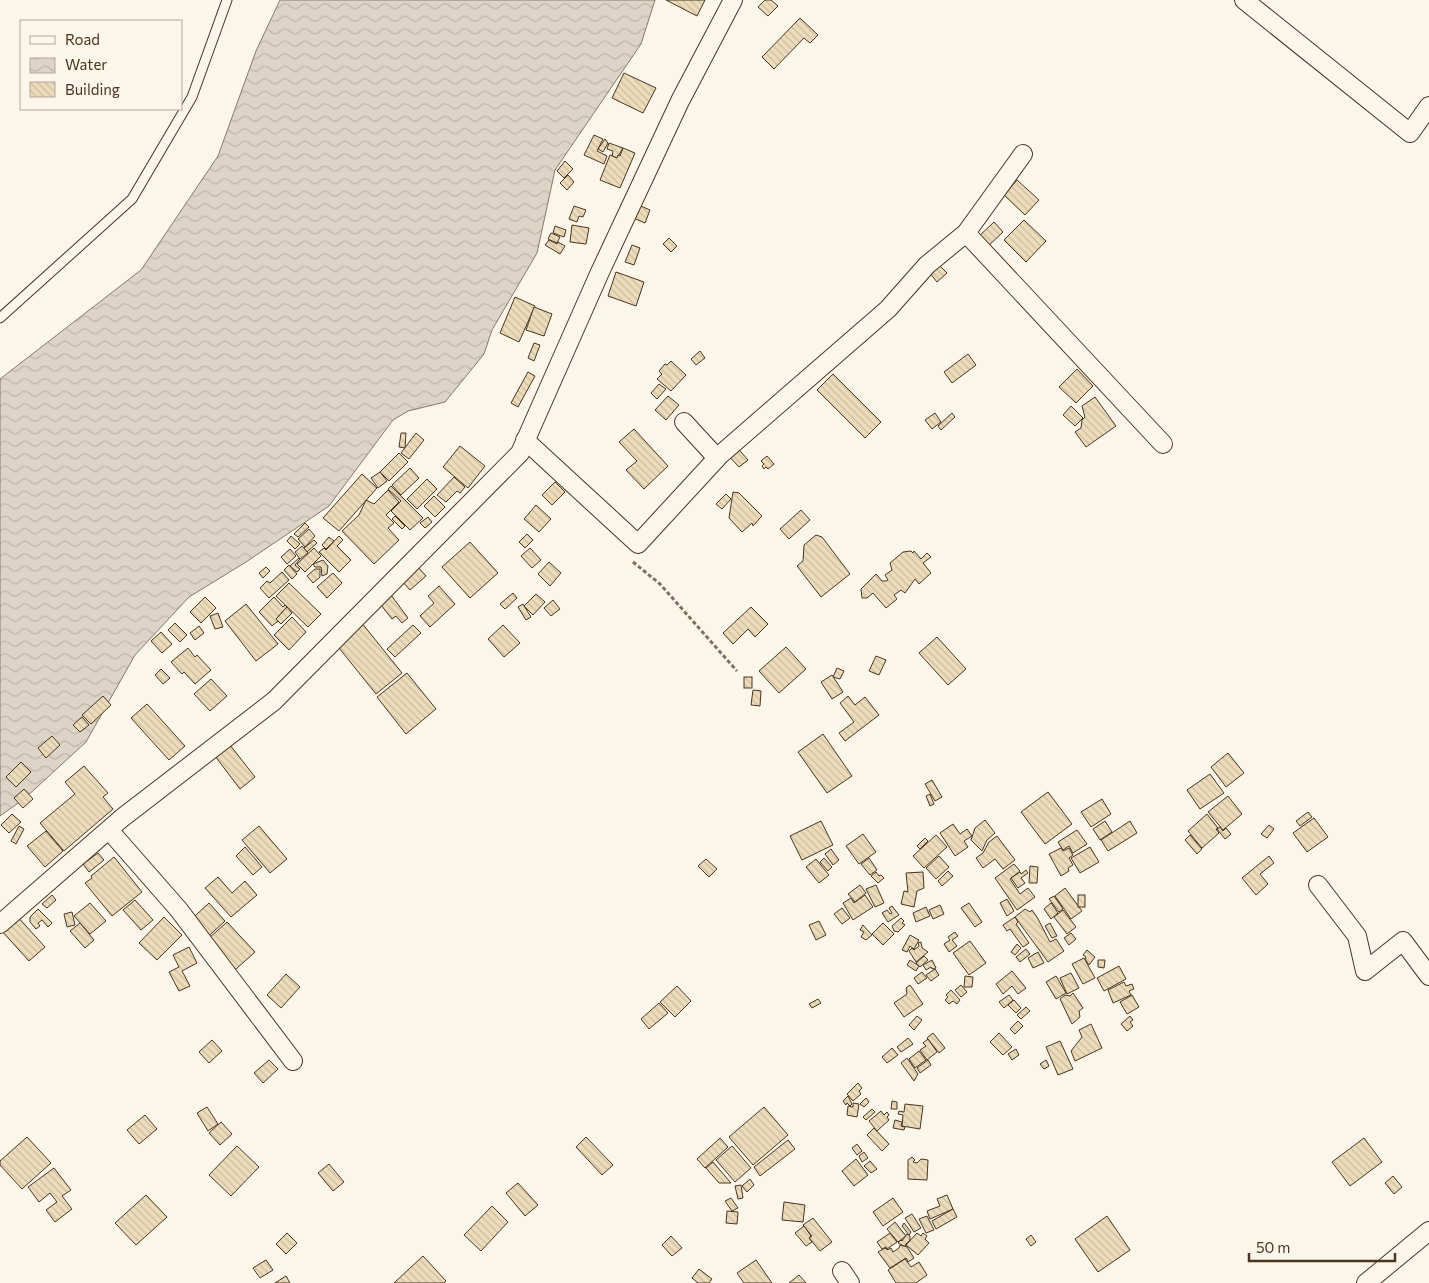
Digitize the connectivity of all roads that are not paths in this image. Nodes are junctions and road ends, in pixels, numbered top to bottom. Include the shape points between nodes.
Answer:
1 (227, 0) edge
2 (733, 0) edge
3 (1244, 0) edge
4 (1429, 106) edge
5 (1023, 154) dead end
6 (966, 233) junction
7 (0, 318) edge
8 (684, 422) dead end
9 (525, 440) junction
10 (1163, 444) dead end
11 (717, 458) junction
12 (109, 830) junction
13 (1318, 885) dead end
14 (0, 924) edge
15 (1429, 976) edge
16 (293, 1061) dead end
17 (1429, 1232) edge
18 (1366, 1283) edge

1 - 7 lane via 192,97 132,199
2 - 9 street via 680,101
3 - 4 street via 1410,133
5 - 6 street
6 - 10 street
6 - 11 street via 927,265 888,309
8 - 11 street
9 - 11 street via 638,544
9 - 12 street via 520,453 274,701
12 - 14 street
12 - 16 street via 179,910
13 - 15 street via 1357,936 1365,971 1403,941
17 - 18 street

